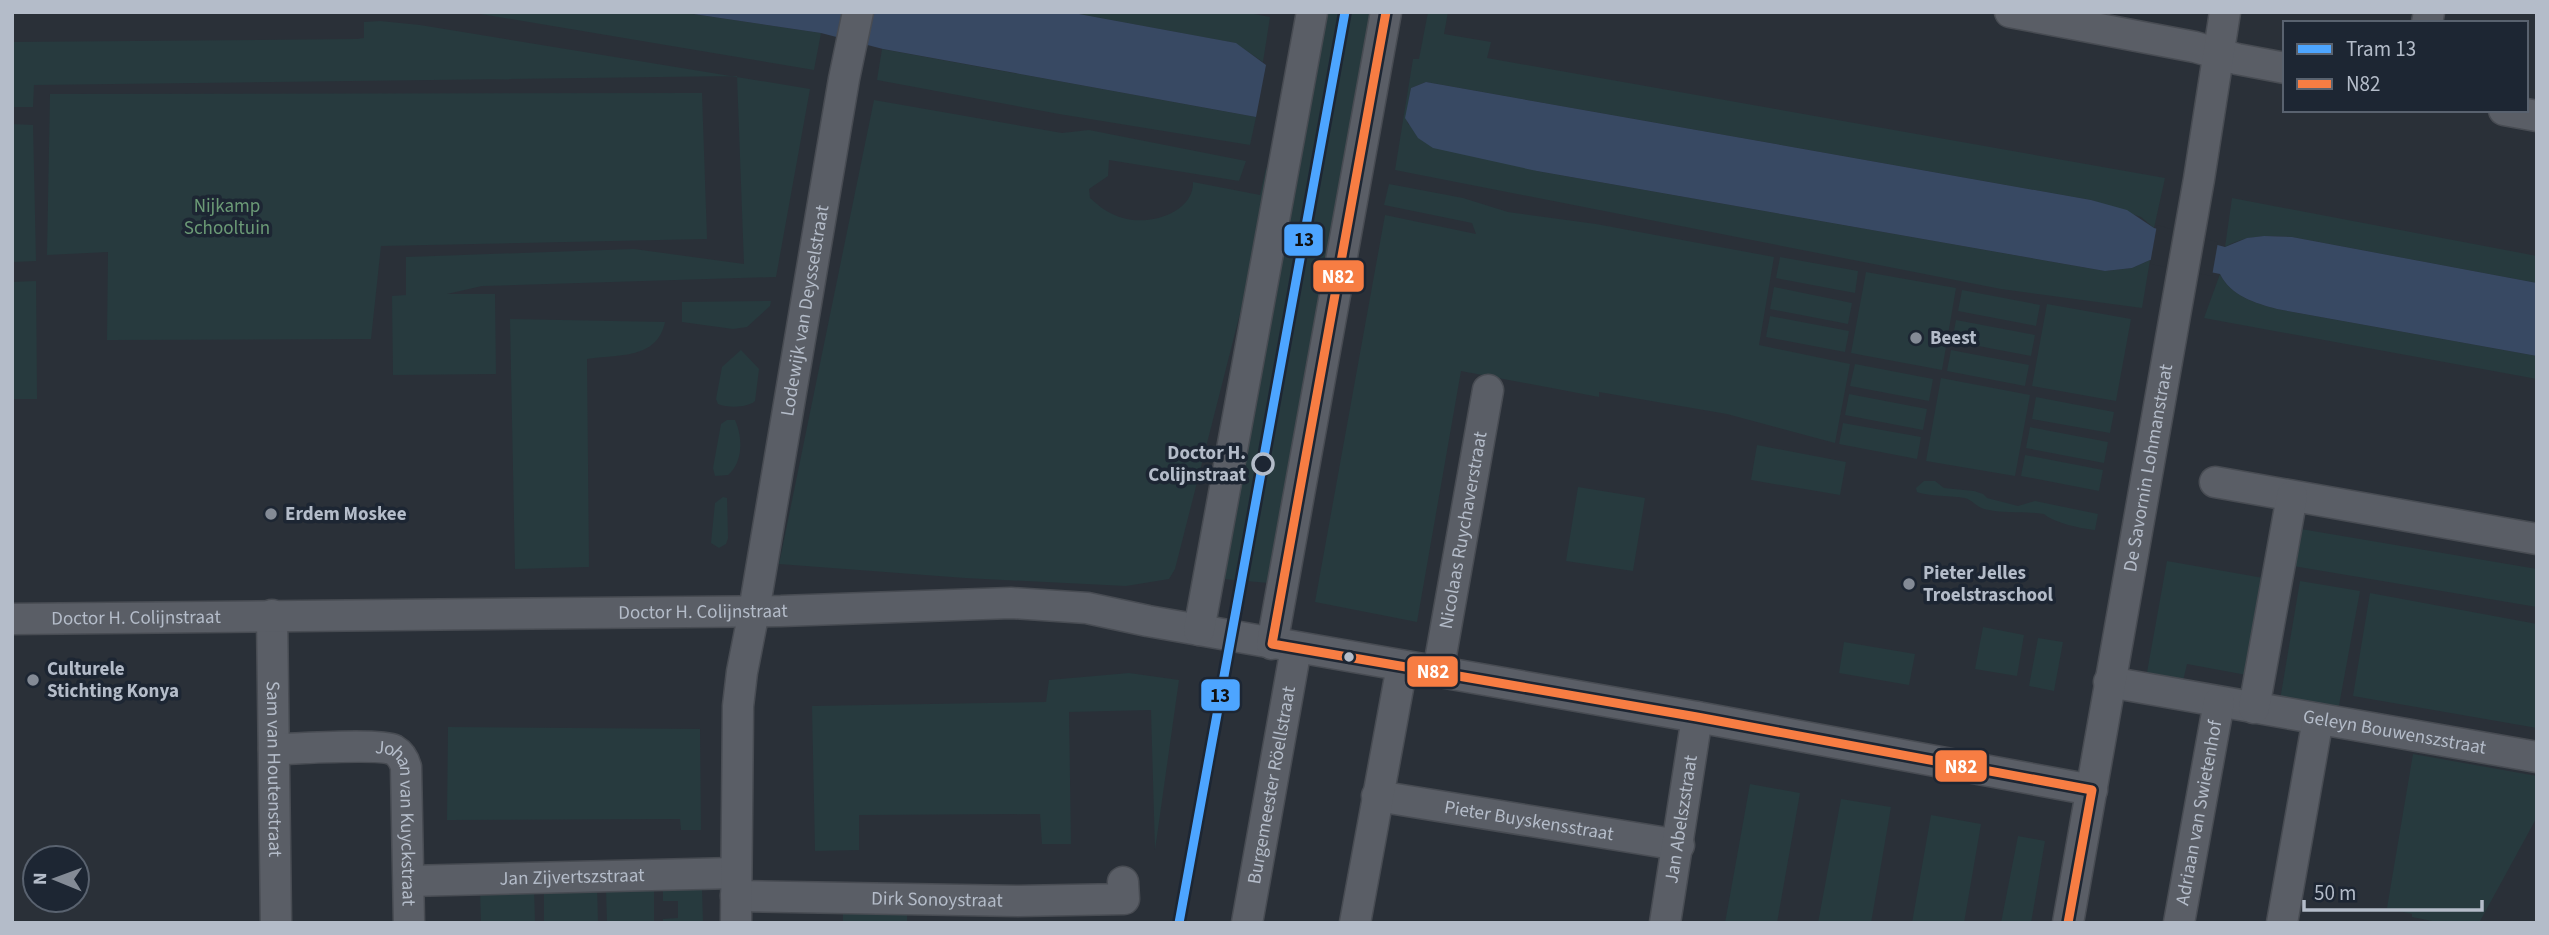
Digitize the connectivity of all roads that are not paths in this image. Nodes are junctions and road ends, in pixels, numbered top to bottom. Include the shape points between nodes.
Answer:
1 (858, 12) edge
2 (1312, 12) edge
3 (1386, 12) edge
4 (2010, 12) edge
5 (2225, 12) edge
6 (2218, 53) junction
7 (2283, 68) edge
8 (2515, 112) edge
9 (2537, 116) edge
10 (1488, 390) dead end
11 (2215, 482) dead end
12 (2292, 496) junction
13 (2537, 539) edge
14 (754, 611) junction
15 (272, 615) junction
16 (12, 620) edge
17 (1199, 631) junction
18 (1284, 646) junction
19 (1402, 666) junction
20 (1438, 672) junction
21 (2109, 682) junction
22 (2219, 702) junction
23 (2253, 708) junction
24 (1697, 717) junction
25 (2318, 719) junction
26 (274, 749) junction
27 (2537, 757) edge
28 (2092, 790) junction
29 (1377, 796) junction
30 (1679, 845) junction
31 (409, 881) junction
32 (1123, 882) dead end
33 (736, 897) edge
34 (276, 923) edge
35 (409, 923) edge
36 (1247, 923) edge
37 (1356, 923) edge
38 (1665, 923) edge
39 (2068, 923) edge
40 (2179, 923) edge
41 (2282, 923) edge

1 - 14 street, Lodewijk van Deysselstraat
2 - 17 street
3 - 18 street, Burgemeester Röellstraat
4 - 6 street
5 - 6 street, De Savornin Lohmanstraat
6 - 7 street
6 - 21 street, De Savornin Lohmanstraat
8 - 9 street
10 - 20 street, Nicolaas Ruychaverstraat
11 - 12 street
12 - 13 street
12 - 23 street
14 - 15 street, Doctor H. Colijnstraat
14 - 17 street, Doctor H. Colijnstraat via 1048,604
14 - 33 street via 738,706
15 - 16 street, Doctor H. Colijnstraat
15 - 26 street, Sam van Houtenstraat
17 - 18 street, Doctor H. Colijnstraat
18 - 19 street, Doctor H. Colijnstraat
18 - 36 street, Burgemeester Röellstraat
19 - 20 street, Doctor H. Colijnstraat
19 - 29 street
20 - 24 street, Doctor H. Colijnstraat
21 - 22 street, Geleyn Bouwenszstraat
21 - 28 street, De Savornin Lohmanstraat
22 - 23 street, Geleyn Bouwenszstraat
22 - 40 street, Adriaan van Swietenhof
23 - 25 street, Geleyn Bouwenszstraat
24 - 28 street, Doctor H. Colijnstraat
24 - 30 street, Jan Abelszstraat
25 - 27 street, Geleyn Bouwenszstraat
25 - 41 street
26 - 31 street, Johan van Kuyckstraat via 369,747 393,749 402,757
26 - 34 street, Sam van Houtenstraat
28 - 39 street, De Savornin Lohmanstraat
29 - 30 street, Pieter Buyskensstraat
29 - 37 street
30 - 38 street, Jan Abelszstraat
31 - 33 street, Jan Zijvertszstraat
31 - 35 street, Johan van Kuyckstraat
32 - 33 street, Dirk Sonoystraat via 1124,899

